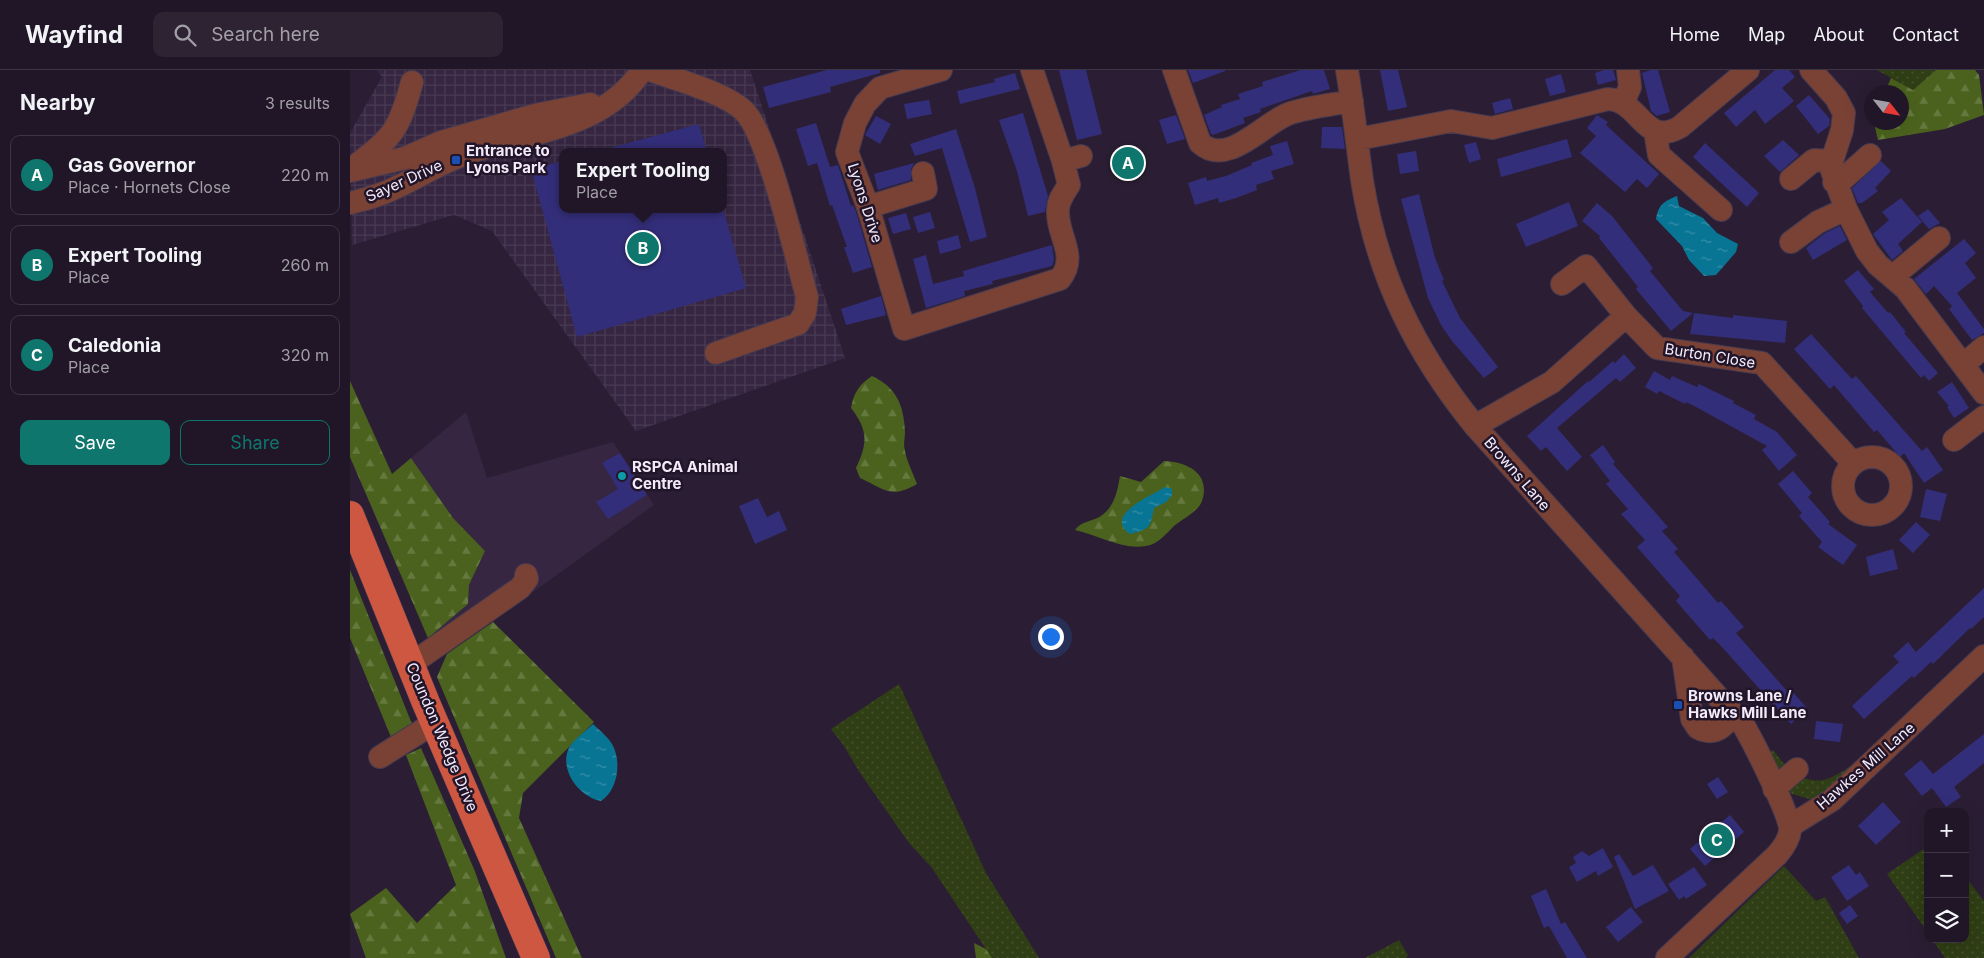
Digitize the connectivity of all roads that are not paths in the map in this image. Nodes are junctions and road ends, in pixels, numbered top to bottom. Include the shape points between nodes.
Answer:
1 (642, 70) edge
2 (650, 70) edge
3 (941, 70) edge
4 (1032, 70) edge
5 (1174, 70) edge
6 (1347, 70) edge
7 (1628, 70) edge
8 (1748, 70) edge
9 (1811, 70) edge
10 (412, 82) dead end
11 (624, 92) junction
12 (1352, 101) junction
13 (1623, 103) junction
14 (1655, 131) junction
15 (1358, 139) junction
16 (1870, 155) dead end
17 (350, 170) edge
18 (1833, 172) junction
19 (1791, 180) dead end
20 (926, 189) dead end
21 (350, 204) edge
22 (868, 207) junction
23 (1846, 209) junction
24 (1720, 210) dead end
25 (1939, 238) dead end
26 (1791, 242) dead end
27 (1892, 277) junction
28 (1562, 284) dead end
29 (1626, 316) junction
30 (1984, 347) edge
31 (716, 353) dead end
32 (1963, 365) junction
33 (1984, 393) edge
34 (1984, 417) edge
35 (1475, 426) junction
36 (1954, 440) dead end
37 (1853, 464) dead end
38 (350, 515) edge
39 (526, 575) dead end
40 (1984, 656) edge
41 (1683, 657) junction
42 (411, 664) junction
43 (1729, 707) junction
44 (434, 723) junction
45 (380, 757) dead end
46 (1797, 769) dead end
47 (1774, 789) junction
48 (1790, 826) junction
49 (536, 958) edge
50 (1667, 958) edge

1 - 11 street, Sayer Drive
2 - 31 street via 724,98 751,118 770,167 807,297 806,313 798,324
3 - 22 street, Lyons Drive via 880,88 865,104 855,123 847,152
4 - 22 street, Lyons Drive via 1072,159 1069,185 1059,200 1057,212 1068,257 1068,269 1060,279 896,332
5 - 12 street via 1200,143 1211,150 1246,142 1288,114
6 - 12 street, Browns Lane
7 - 13 street via 1630,87
8 - 14 street via 1680,126 1667,133
9 - 18 street via 1836,98 1844,113
10 - 17 street via 405,108 386,143
11 - 17 street, Sayer Drive via 600,102 528,117 441,142 405,158
11 - 21 street, Sayer Drive via 599,111 458,157 395,188
12 - 15 street, Browns Lane
13 - 14 street
13 - 15 street via 1614,99 1599,100 1492,128 1451,121
14 - 24 street via 1659,155
15 - 35 street, Browns Lane via 1370,218 1395,296 1436,375
16 - 18 street via 1843,179
18 - 19 street via 1814,160
18 - 23 street
20 - 22 street
23 - 26 street via 1818,222
23 - 27 street via 1867,251
25 - 27 street
27 - 32 street via 1905,288
28 - 29 street, Burton Close via 1586,266
29 - 35 street via 1552,382
29 - 37 street, Burton Close via 1658,348 1762,363
30 - 32 street
32 - 33 street
34 - 36 street
35 - 41 street, Browns Lane
38 - 42 main road, Coundon Wedge Drive
39 - 42 street via 527,579 520,588
40 - 48 street, Hawkes Mill Lane via 1864,760 1832,800
41 - 43 street, Browns Lane
41 - 43 street via 1692,719 1698,728 1711,732 1720,729 1728,720
42 - 44 main road, Coundon Wedge Drive
43 - 47 street, Browns Lane via 1757,748
44 - 45 street
44 - 49 main road, Coundon Wedge Drive
46 - 47 street
47 - 48 street, Browns Lane
48 - 50 street via 1788,839 1777,854

